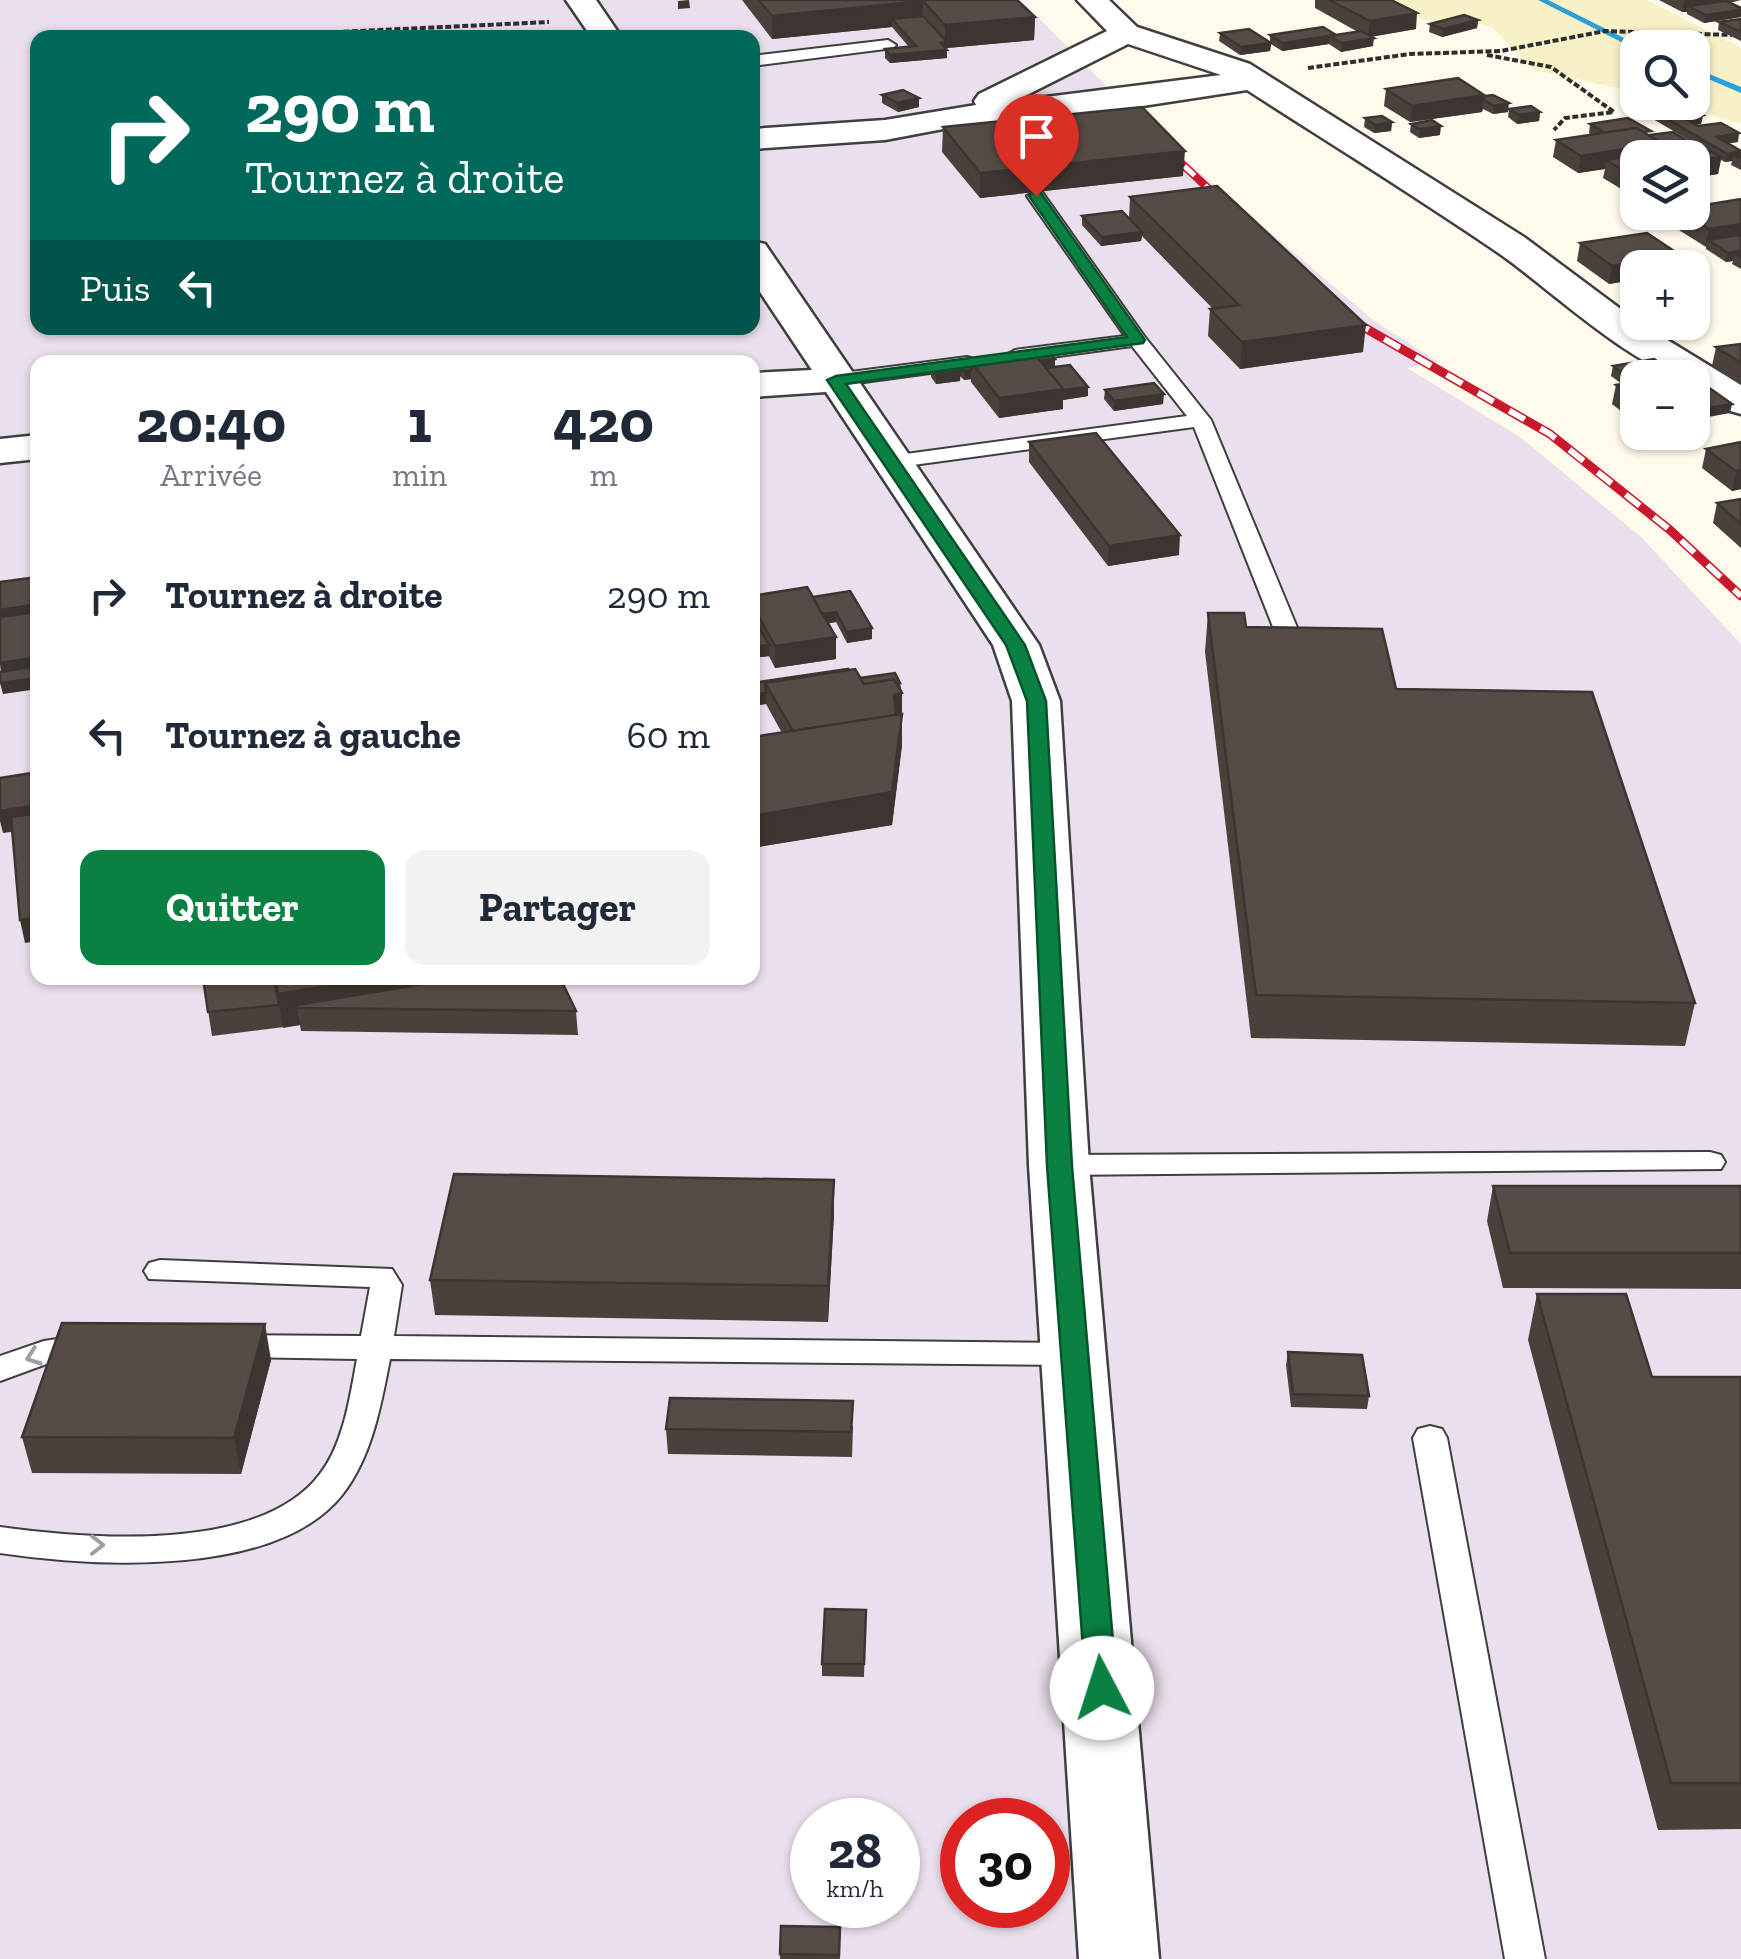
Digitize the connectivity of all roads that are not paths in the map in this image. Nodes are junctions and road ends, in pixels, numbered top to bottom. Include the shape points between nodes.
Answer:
1 (1092, 0) edge
2 (1126, 33) junction
3 (888, 45) edge
4 (760, 60) edge
5 (1253, 80) junction
6 (958, 116) junction
7 (760, 138) edge
8 (1036, 196) edge
9 (760, 264) edge
10 (1137, 340) junction
11 (836, 380) junction
12 (760, 385) edge
13 (1741, 402) edge
14 (1201, 420) junction
15 (30, 448) edge
16 (0, 452) edge
17 (891, 462) junction
18 (1291, 642) edge
19 (1710, 1162) dead end
20 (1059, 1166) junction
21 (160, 1271) dead end
22 (116, 1344) edge
23 (196, 1345) edge
24 (374, 1347) junction
25 (1075, 1354) junction
26 (0, 1369) edge
27 (1430, 1438) dead end
28 (0, 1540) edge
29 (1119, 1959) edge
30 (1524, 1959) edge

1 - 2 street
2 - 5 street
2 - 6 street
3 - 4 lane
5 - 6 street
5 - 13 street
6 - 7 street via 885,130
8 - 10 lane
9 - 11 street
10 - 11 lane
10 - 14 lane
11 - 12 street
11 - 17 street
14 - 17 lane
14 - 18 lane
15 - 16 street
17 - 20 street via 1016,645 1036,701
19 - 20 lane
20 - 25 street
21 - 24 lane via 382,1277
22 -> 26 lane via 44,1352
23 - 24 lane
24 - 25 lane
28 -> 24 lane via 30,1546 173,1544 247,1537 298,1513 336,1480 354,1440
25 - 29 street
27 - 30 lane

